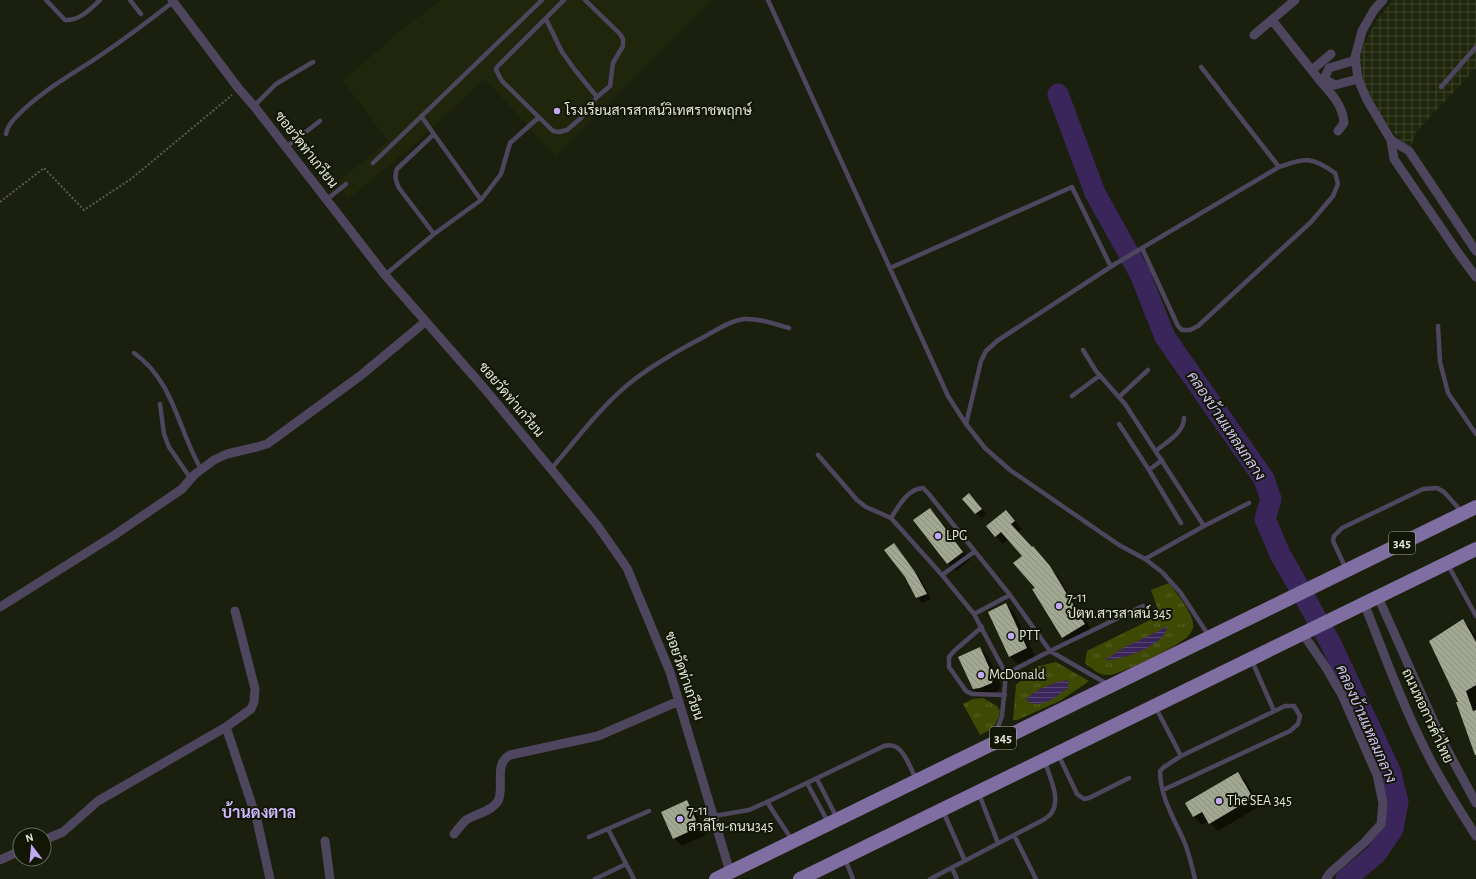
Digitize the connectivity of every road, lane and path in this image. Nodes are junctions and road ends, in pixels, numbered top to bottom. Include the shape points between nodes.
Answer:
1 (46, 0) edge
2 (100, 0) edge
3 (130, 0) edge
4 (542, 0) edge
5 (564, 0) edge
6 (585, 0) edge
7 (768, 0) edge
8 (1295, 0) edge
9 (1383, 0) edge
10 (172, 1) edge
11 (141, 14) dead end
12 (546, 19) junction
13 (1272, 20) junction
14 (1254, 35) dead end
15 (1476, 47) edge
16 (1331, 54) dead end
17 (1356, 60) junction
18 (313, 62) dead end
19 (1201, 67) dead end
20 (1312, 70) junction
21 (1358, 79) junction
22 (1323, 80) junction
23 (1441, 87) dead end
24 (239, 89) junction
25 (597, 97) junction
26 (254, 106) junction
27 (421, 116) junction
28 (538, 118) junction
29 (320, 121) dead end
30 (1338, 131) dead end
31 (6, 134) dead end
32 (434, 134) junction
33 (1391, 140) junction
34 (286, 147) junction
35 (373, 163) dead end
36 (1279, 168) junction
37 (346, 184) dead end
38 (326, 200) junction
39 (481, 200) junction
40 (0, 202) edge
41 (434, 234) junction
42 (1142, 248) junction
43 (1474, 248) edge
44 (1459, 254) junction
45 (1113, 266) junction
46 (890, 268) junction
47 (385, 275) junction
48 (1476, 277) edge
49 (425, 322) junction
50 (1438, 326) dead end
51 (789, 328) dead end
52 (1083, 350) dead end
53 (134, 352) dead end
54 (1148, 370) dead end
55 (1099, 376) junction
56 (1072, 396) dead end
57 (1119, 397) junction
58 (160, 404) dead end
59 (1184, 418) dead end
60 (966, 424) junction
61 (1119, 424) dead end
62 (1476, 434) edge
63 (1156, 451) junction
64 (818, 455) dead end
65 (1162, 460) junction
66 (201, 469) junction
67 (551, 469) junction
68 (1148, 470) junction
69 (191, 479) junction
70 (1250, 504) dead end
71 (1470, 510) edge
72 (891, 518) junction
73 (1182, 523) dead end
74 (1204, 526) junction
75 (1476, 549) edge
76 (974, 552) junction
77 (1145, 559) junction
78 (1447, 564) junction
79 (1346, 571) junction
80 (942, 575) junction
81 (1010, 595) junction
82 (1378, 597) junction
83 (1364, 603) junction
84 (1143, 606) dead end
85 (0, 607) edge
86 (235, 610) dead end
87 (1475, 612) edge
88 (974, 614) junction
89 (982, 627) junction
90 (1308, 632) junction
91 (1210, 637) junction
92 (1050, 651) junction
93 (1252, 659) junction
94 (1006, 674) junction
95 (1111, 686) junction
96 (1005, 695) junction
97 (678, 701) junction
98 (1156, 706) junction
99 (1274, 711) junction
100 (226, 727) junction
101 (992, 744) junction
102 (1058, 753) junction
103 (1181, 756) junction
104 (1044, 760) junction
105 (817, 778) junction
106 (1129, 778) dead end
107 (918, 781) junction
108 (807, 783) junction
109 (1163, 790) junction
110 (978, 792) junction
111 (767, 802) junction
112 (1476, 803) edge
113 (942, 809) junction
114 (649, 811) dead end
115 (714, 816) junction
116 (833, 822) junction
117 (608, 829) junction
118 (454, 834) dead end
119 (1014, 835) junction
120 (1476, 836) edge
121 (52, 837) edge
122 (589, 837) dead end
123 (325, 841) dead end
124 (793, 842) junction
125 (998, 843) junction
126 (12, 855) edge
127 (844, 858) junction
128 (0, 860) edge
129 (965, 861) junction
130 (626, 864) junction
131 (952, 868) junction
132 (730, 872) junction
133 (1195, 877) edge
134 (270, 879) edge
135 (330, 879) edge
136 (595, 879) edge
137 (634, 879) edge
138 (716, 879) edge
139 (800, 879) edge
140 (853, 879) edge
141 (930, 879) edge
142 (957, 879) edge
143 (1036, 879) edge
144 (1189, 879) edge
145 (1326, 879) edge

1 - 2 lane via 65,20 78,18
3 - 11 lane
4 - 27 lane
5 - 12 lane
6 - 25 lane via 623,39 623,46 613,63 610,86
7 - 46 lane
8 - 13 street
9 - 17 street via 1362,31
10 - 24 street, ซอยวัดท่าเกวียน
10 - 31 lane via 144,24 56,84 17,116
12 - 25 lane via 562,52
12 - 28 lane via 496,70 502,81
13 - 14 street
13 - 20 street
15 - 23 lane
16 - 20 street
17 - 21 street
17 - 22 street via 1330,68
18 - 26 lane via 276,84
19 - 36 lane
20 - 22 street
21 - 22 street via 1335,85
21 - 33 street via 1367,100
22 - 30 street via 1341,108 1344,123
24 - 26 street, ซอยวัดท่าเกวียน
24 - 40 path via 131,179 84,210 44,168
25 - 28 lane via 581,118 567,130 553,131
26 - 34 street, ซอยวัดท่าเกวียน
27 - 32 lane
27 - 35 lane
28 - 39 lane via 510,143 501,174
29 - 34 lane
32 - 39 lane
32 - 41 lane via 397,169 395,180
33 - 43 street via 1409,150
33 - 44 street via 1394,159
34 - 38 street, ซอยวัดท่าเกวียน
36 - 42 lane
36 - 42 lane via 1311,160 1335,173 1338,184 1333,196 1312,222 1198,326 1190,330 1182,330 1178,326
37 - 38 lane
38 - 47 street, ซอยวัดท่าเกวียน
39 - 41 lane
41 - 47 lane
42 - 45 lane
43 - 44 street
44 - 48 street
45 - 46 lane via 1072,187
45 - 60 lane via 997,341 986,351 981,361
46 - 60 lane via 948,396
47 - 49 street, ซอยวัดท่าเกวียน
49 - 66 street via 360,376 267,444 227,454
49 - 67 street, ซอยวัดท่าเกวียน
50 - 62 lane via 1440,362 1448,393
51 - 67 lane via 757,319 742,320 729,324 682,349 633,380 597,416
52 - 55 lane
53 - 66 lane via 150,366 171,399 188,446
54 - 57 lane
55 - 56 lane
55 - 57 lane
57 - 63 lane
58 - 69 lane via 164,434 169,447
59 - 63 lane via 1179,431
60 - 77 lane via 985,448 1010,470 1119,545
61 - 68 lane
63 - 65 lane
64 - 72 lane via 857,500
65 - 68 lane
65 - 74 lane
66 - 69 street
67 - 97 street, ซอยวัดท่าเกวียน via 611,543 627,568 670,672
68 - 73 lane
69 - 85 street via 182,489 113,536
70 - 74 lane
71 - 79 main road, 345
71 - 79 lane via 1437,488 1423,489 1342,528 1334,536 1333,541
72 - 76 lane via 910,493 923,488
72 - 80 lane
74 - 77 lane
75 - 78 main road
76 - 80 lane
76 - 81 lane
77 - 91 lane via 1162,572 1180,592
78 - 82 main road
78 - 87 lane
79 - 91 main road, 345
80 - 88 lane
81 - 88 lane
81 - 92 lane
82 - 83 main road
82 - 112 street, ถนนหอการค้าไทย via 1443,742
83 - 90 main road
83 - 120 street, ถนนหอการค้าไทย via 1391,672 1428,754
84 - 92 lane
86 - 100 street via 255,688 254,702 251,709
88 - 89 lane
89 - 94 lane
89 - 96 lane via 949,657 950,667 966,691 972,694
90 - 93 main road
90 - 145 street via 1342,695 1377,775 1382,803 1382,824
91 - 95 main road, 345
92 - 94 lane
92 - 95 lane
93 - 98 main road
93 - 99 lane
94 - 96 lane
95 - 101 main road, 345
96 - 101 lane via 1002,716
97 - 115 street, ซอยวัดท่าเกวียน
97 - 118 street via 598,736 510,755 501,765 498,800 466,821
98 - 102 main road
98 - 103 lane
99 - 103 lane
99 - 109 lane via 1285,706 1294,706 1300,716 1298,724 1290,731
100 - 121 street via 98,800 63,832
100 - 134 street via 257,820
101 - 107 main road, 345
102 - 104 main road
102 - 106 lane via 1077,794 1084,799
103 - 109 lane via 1160,771
104 - 110 main road
104 - 119 lane via 1055,794 1052,813
105 - 107 lane via 891,745 901,751
105 - 108 lane
105 - 116 lane
107 - 116 main road, 345
108 - 111 lane
108 - 116 lane
109 - 133 lane
110 - 113 main road
110 - 125 lane
111 - 115 lane via 749,810
111 - 124 lane
113 - 127 main road
113 - 129 lane
114 - 117 lane
115 - 132 street, ซอยวัดท่าเกวียน
116 - 124 main road, 345
117 - 122 lane
117 - 130 lane
119 - 125 lane
119 - 143 lane
123 - 135 street
124 - 132 main road, 345
125 - 129 lane
126 - 128 street
127 - 139 main road
127 - 140 lane
129 - 131 lane
130 - 136 lane
130 - 137 lane
131 - 141 lane
131 - 142 lane
132 - 138 main road, 345
133 - 144 lane

